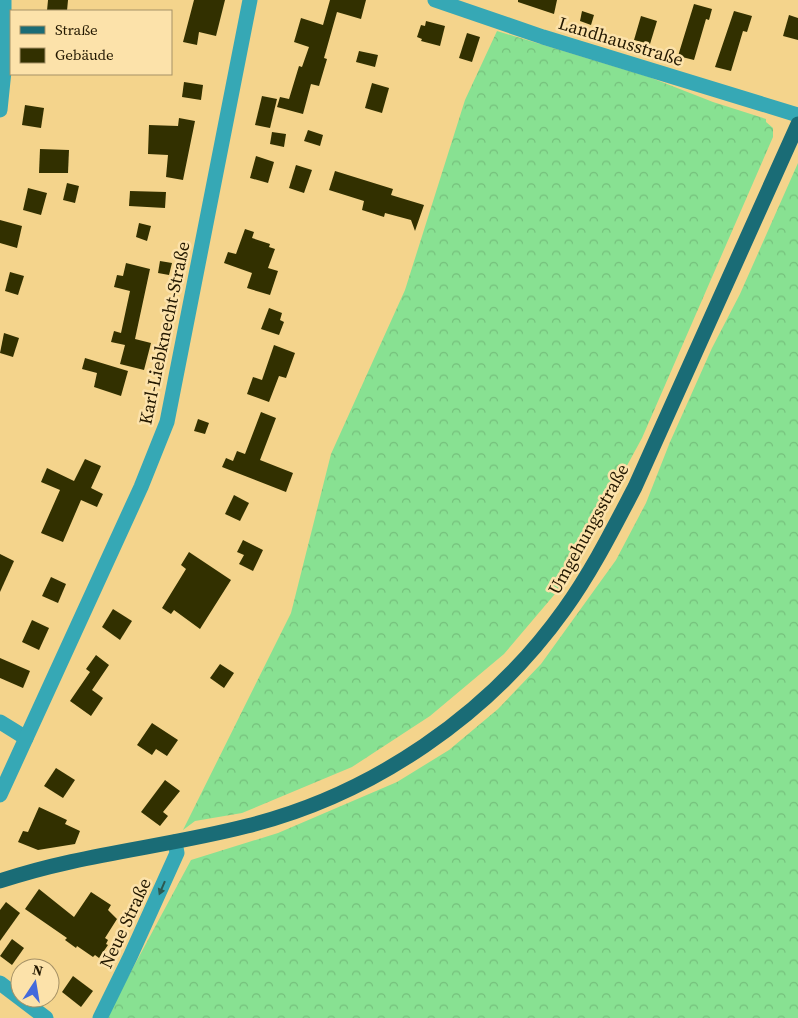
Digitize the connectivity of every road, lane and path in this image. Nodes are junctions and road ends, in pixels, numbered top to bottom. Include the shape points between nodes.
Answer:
1 (4, 0) edge
2 (250, 0) edge
3 (440, 1) edge
4 (0, 110) edge
5 (798, 115) edge
6 (798, 124) edge
7 (0, 722) edge
8 (26, 738) junction
9 (0, 795) edge
10 (175, 842) junction
11 (0, 880) edge
12 (0, 983) edge
13 (46, 1018) edge
14 (100, 1018) edge

1 - 4 street via 4,70
2 - 8 street, Karl-Liebknecht-Straße via 167,422
3 - 5 street, Landhausstraße via 543,37
6 - 10 main road, Umgehungsstraße via 631,495 589,573 539,641 496,687 463,716 433,740 363,782 284,816
7 - 8 street
8 - 9 street, Karl-Liebknecht-Straße
10 - 11 main road
10 -> 14 street, Neue Straße via 177,853
12 - 13 street

